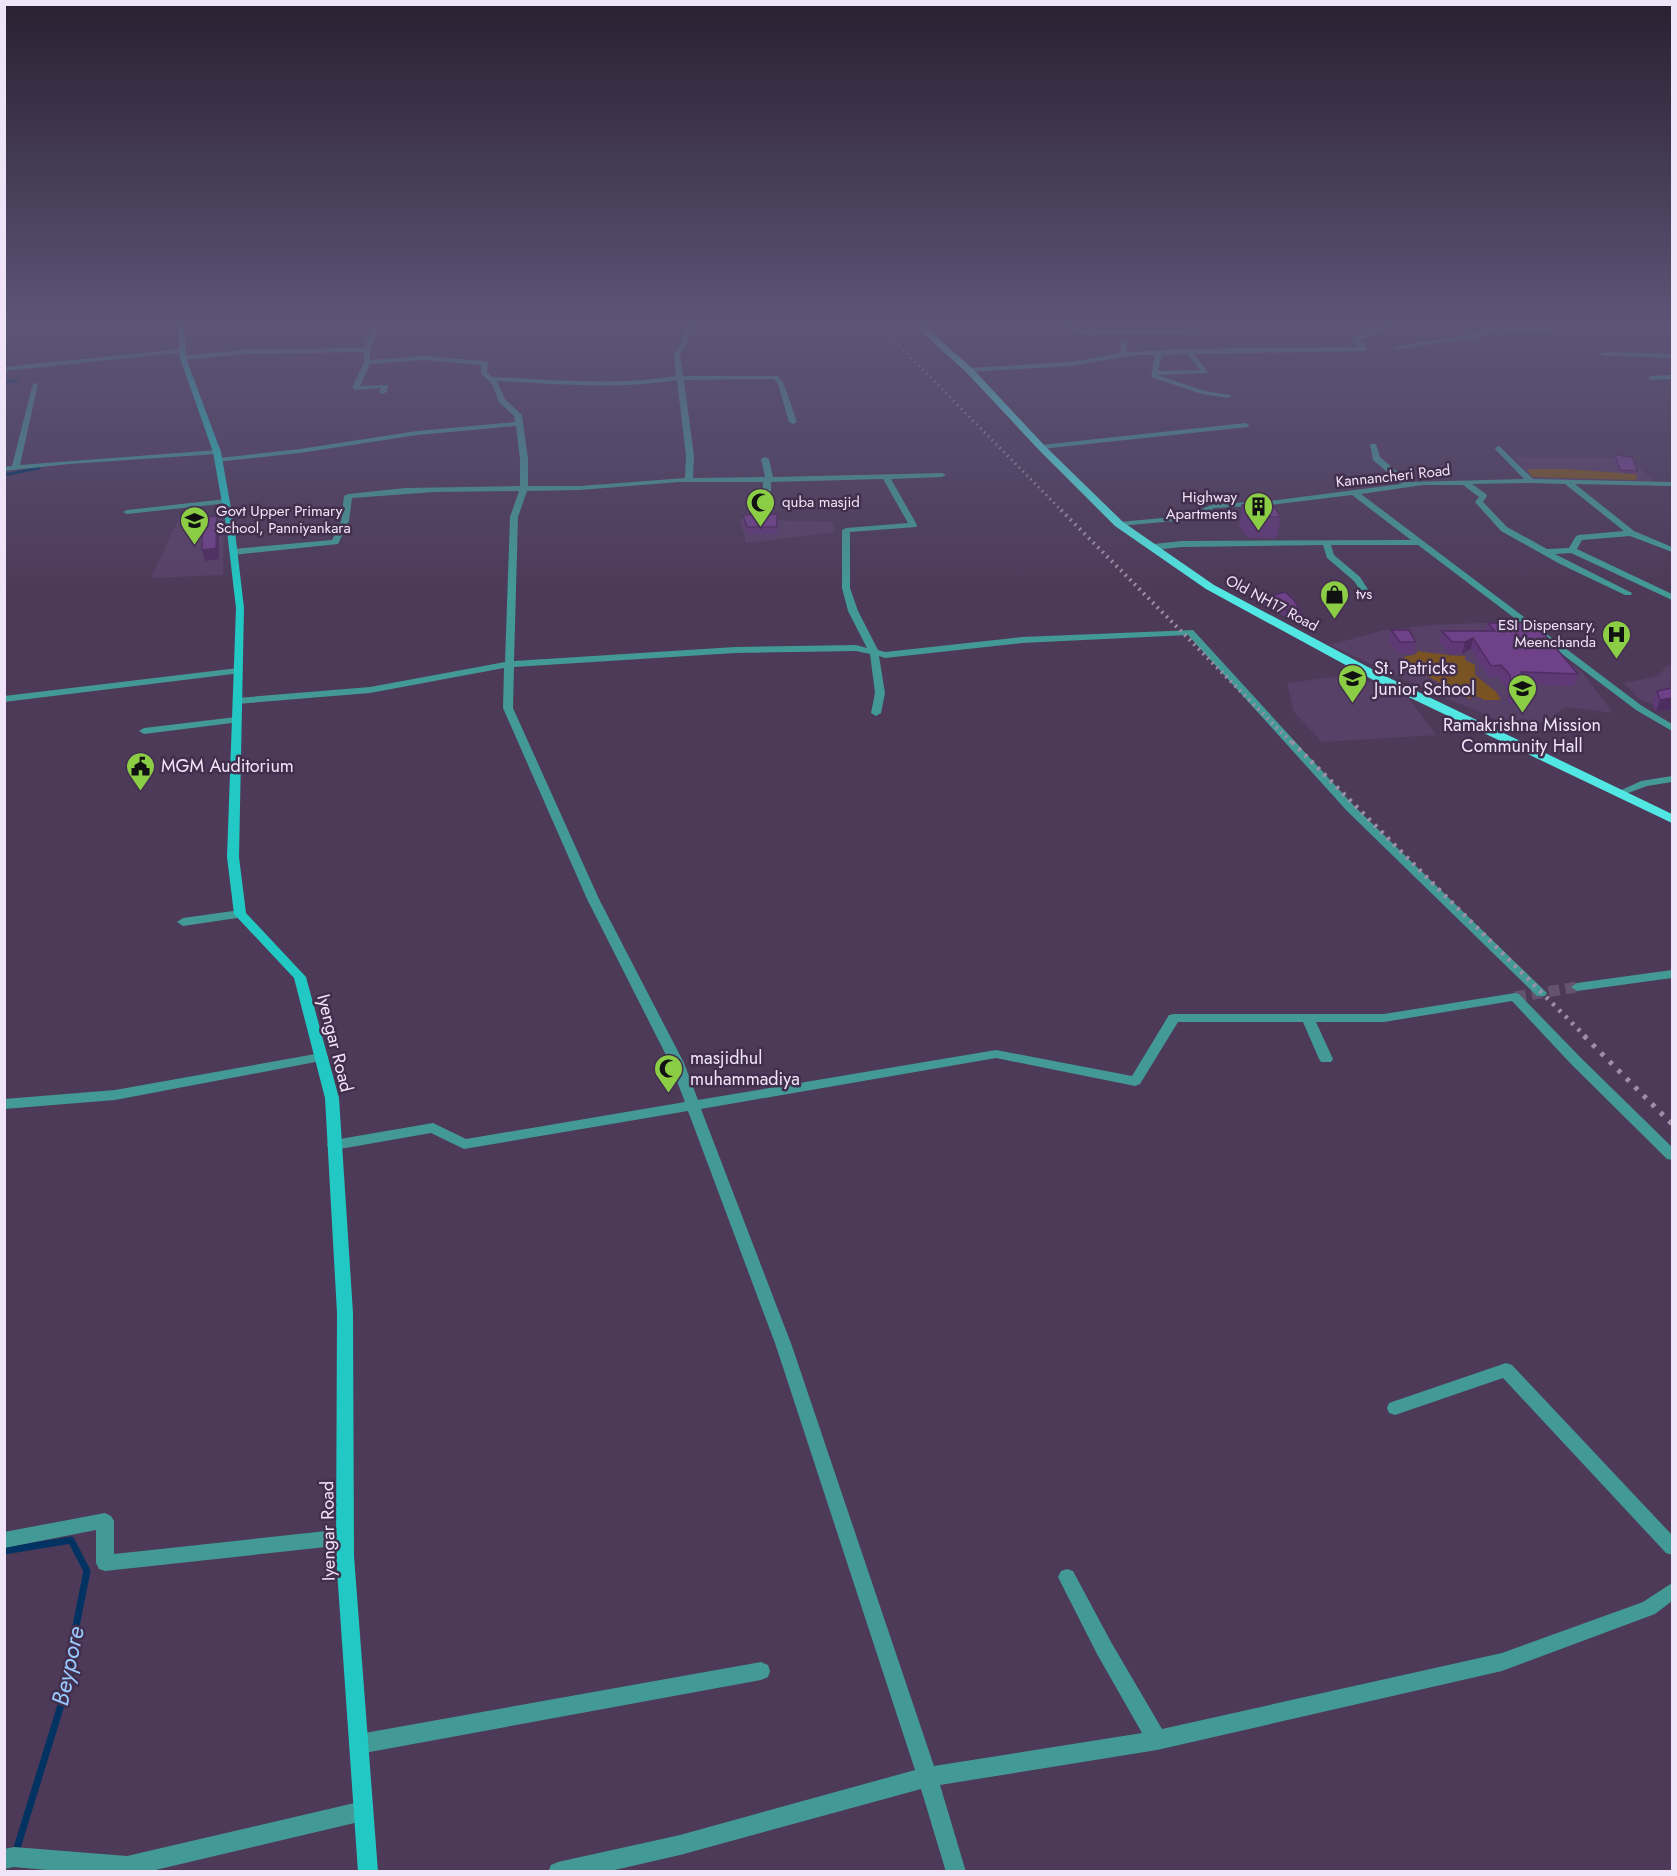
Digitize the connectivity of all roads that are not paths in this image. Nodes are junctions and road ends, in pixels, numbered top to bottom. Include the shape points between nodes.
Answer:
1 (28, 414) edge
2 (203, 414) edge
3 (516, 414) edge
4 (684, 414) edge
5 (790, 414) edge
6 (1010, 414) edge
7 (793, 422) dead end
8 (519, 424) junction
9 (1245, 425) dead end
10 (1373, 446) dead end
11 (1041, 447) junction
12 (1499, 448) dead end
13 (218, 456) junction
14 (765, 459) dead end
15 (16, 467) junction
16 (4, 469) edge
17 (942, 475) dead end
18 (885, 477) junction
19 (688, 479) junction
20 (767, 480) junction
21 (1531, 481) junction
22 (1464, 482) junction
23 (1567, 482) junction
24 (1672, 484) edge
25 (1407, 485) junction
26 (524, 489) junction
27 (767, 493) dead end
28 (1355, 493) junction
29 (226, 501) junction
30 (127, 512) dead end
31 (1119, 524) junction
32 (1631, 533) junction
33 (1418, 542) junction
34 (1326, 543) junction
35 (1153, 547) junction
36 (1572, 550) junction
37 (1672, 550) edge
38 (233, 552) junction
39 (1546, 552) junction
40 (1628, 592) dead end
41 (1370, 597) dead end
42 (1672, 597) edge
43 (874, 652) junction
44 (510, 664) junction
45 (238, 671) junction
46 (4, 699) edge
47 (237, 701) junction
48 (876, 713) dead end
49 (236, 720) junction
50 (1672, 728) edge
51 (144, 731) dead end
52 (1672, 779) edge
53 (1620, 793) junction
54 (1672, 819) edge
55 (240, 914) junction
56 (183, 922) dead end
57 (1670, 977) edge
58 (1577, 987) tunnel mouth
59 (1541, 993) dead end
60 (1308, 1018) junction
61 (321, 1057) junction
62 (1326, 1059) dead end
63 (4, 1104) edge
64 (693, 1105) junction
65 (334, 1145) junction
66 (1672, 1155) edge
67 (1395, 1408) dead end
68 (345, 1537) junction
69 (4, 1540) edge
70 (1672, 1547) edge
71 (1067, 1577) dead end
72 (1672, 1592) edge
73 (761, 1671) dead end
74 (1157, 1740) junction
75 (359, 1744) junction
76 (927, 1777) junction
77 (363, 1811) junction
78 (4, 1859) edge
79 (368, 1872) edge
80 (558, 1872) edge
81 (957, 1872) edge

1 - 15 street
2 - 13 main road
3 - 8 street
4 - 19 street via 690,456
5 - 7 street
6 - 11 main road, Old NH17 Road
8 - 13 street via 417,433 300,451
8 - 26 street
9 - 11 street
10 - 25 street via 1376,458
11 - 31 main road, Old NH17 Road
12 - 21 street
13 - 15 street
13 - 29 main road
14 - 20 street via 770,476
15 - 16 street
17 - 18 street
18 - 20 street
18 - 43 street via 913,525 846,530 846,588
19 - 20 street
19 - 26 street
20 - 27 street
21 - 22 street, Kannancheri Road
21 - 23 street, Kannancheri Road
22 - 25 street, Kannancheri Road
22 - 39 street via 1483,496 1479,502 1504,529
23 - 24 street, Kannancheri Road
23 - 32 street
25 - 28 street, Kannancheri Road
26 - 38 street via 388,490 348,496 345,520 335,542
26 - 44 street via 514,517
28 - 31 street, Kannancheri Road via 1214,506 1186,518
28 - 33 street
29 - 30 street
29 - 38 main road
31 - 35 main road, Old NH17 Road
32 - 36 street via 1579,538
32 - 37 street
33 - 34 street
33 - 50 street via 1638,708
34 - 35 street
34 - 41 street via 1330,556 1357,579
35 - 53 main road, Old NH17 Road via 1210,587 1379,678
36 - 39 street
36 - 42 street
38 - 45 main road via 240,608
39 - 40 street
43 - 44 street via 856,648 735,650
43 - 48 street via 880,693
43 - 59 street via 885,655 1022,640 1190,632 1351,809
44 - 47 street via 370,690
44 - 64 street via 508,708 593,899 677,1063
45 - 46 street
45 - 47 main road
47 - 49 main road
49 - 51 street
49 - 55 main road via 233,857
52 - 53 street via 1645,783
53 - 54 main road, Old NH17 Road
55 - 56 street
55 - 61 main road, Iyengar Road via 300,977
57 - 58 street
60 - 62 street
60 - 64 street via 1174,1018 1135,1081 996,1054
60 - 66 street via 1384,1018 1515,997
61 - 63 street via 115,1095
61 - 65 main road, Iyengar Road via 332,1098
64 - 65 street via 464,1144 433,1128
64 - 76 street via 784,1346
65 - 68 main road, Iyengar Road via 345,1313
67 - 70 street via 1506,1370
68 - 69 street via 105,1563 105,1521
68 - 75 main road, Iyengar Road
71 - 74 street
72 - 74 street via 1649,1608 1502,1662
73 - 75 street
74 - 76 street
75 - 77 main road, Iyengar Road
76 - 80 street via 680,1845
76 - 81 street
77 - 78 street via 127,1866
77 - 79 main road, Iyengar Road

